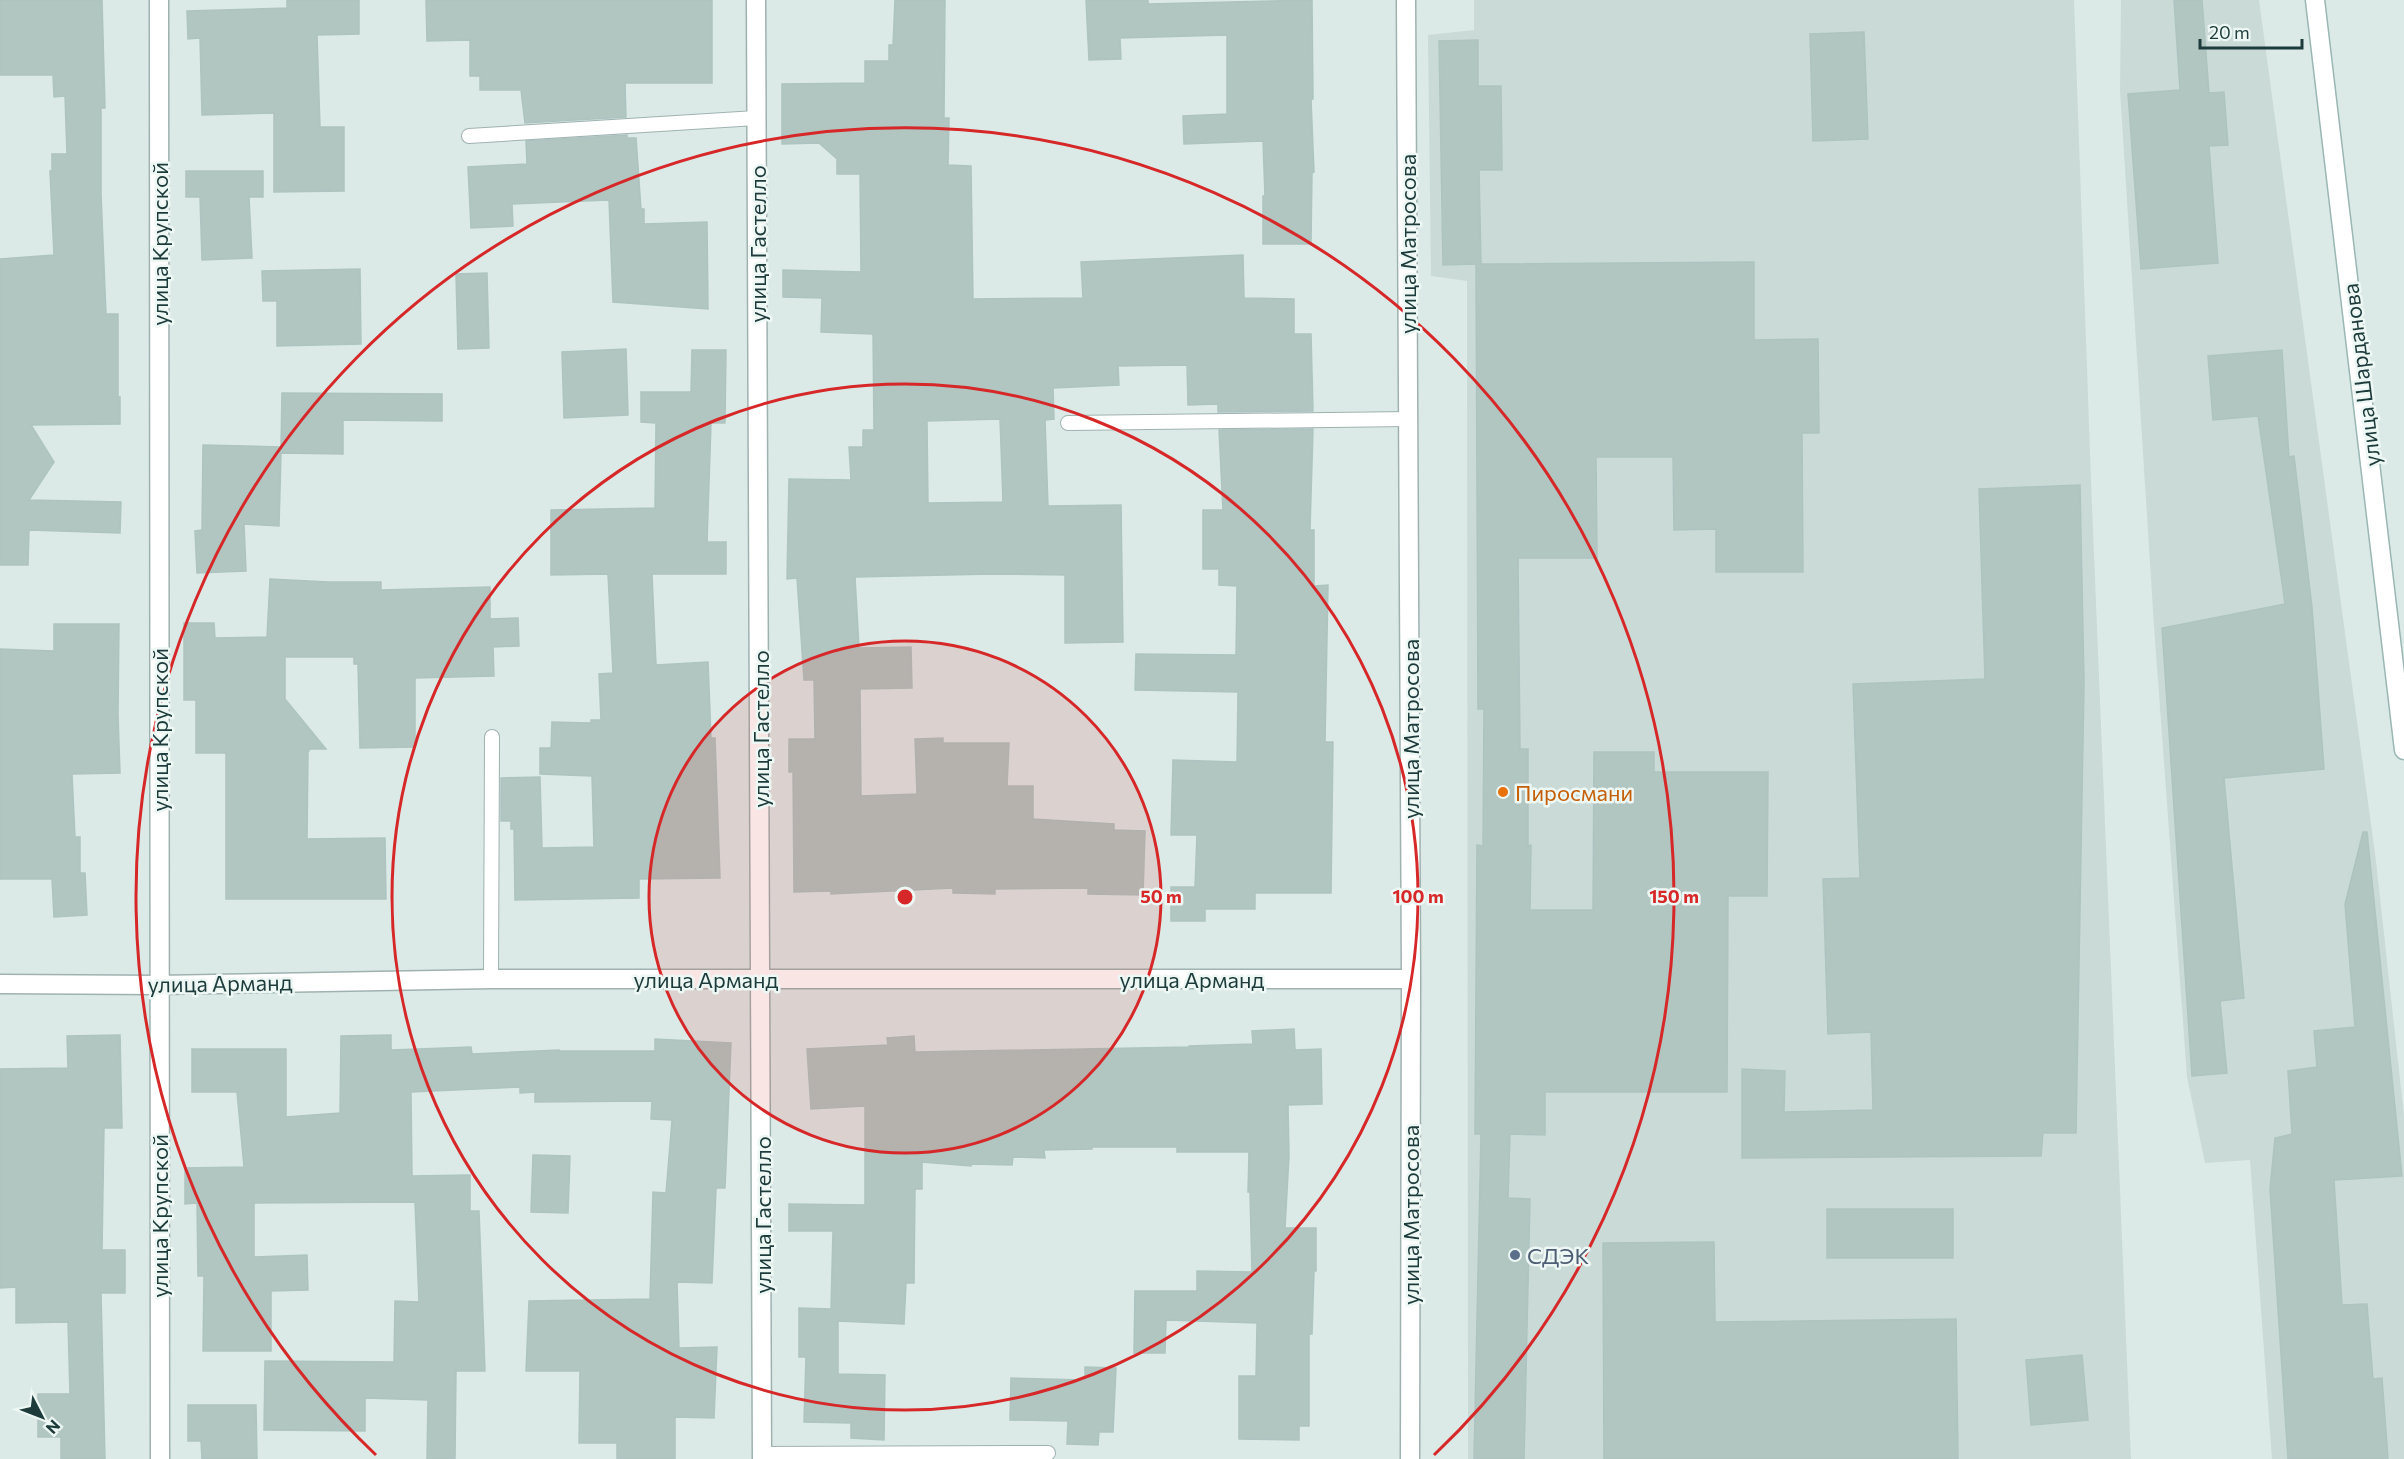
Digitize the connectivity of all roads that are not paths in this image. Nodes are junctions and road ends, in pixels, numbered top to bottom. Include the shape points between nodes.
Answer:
1 (159, 0) edge
2 (756, 0) edge
3 (1406, 0) edge
4 (2315, 0) edge
5 (756, 118) junction
6 (468, 136) dead end
7 (1409, 419) junction
8 (1068, 423) dead end
9 (492, 737) dead end
10 (2404, 750) edge
11 (762, 979) junction
12 (491, 980) junction
13 (1411, 980) junction
14 (0, 984) edge
15 (159, 985) junction
16 (1048, 1453) dead end
17 (762, 1456) edge
18 (160, 1459) edge
19 (1410, 1459) edge

1 - 15 street, улица Крупской
2 - 5 street, улица Гастелло
3 - 7 street, улица Матросова
4 - 10 street, улица Шарданова
5 - 6 lane
5 - 11 street, улица Гастелло
7 - 8 lane
7 - 13 street, улица Матросова
9 - 12 lane
11 - 12 street, улица Арманд
11 - 13 street, улица Арманд
11 - 17 street, улица Гастелло
12 - 15 street, улица Арманд
13 - 19 street, улица Матросова
14 - 15 street, улица Арманд
15 - 18 street, улица Крупской
16 - 17 lane

